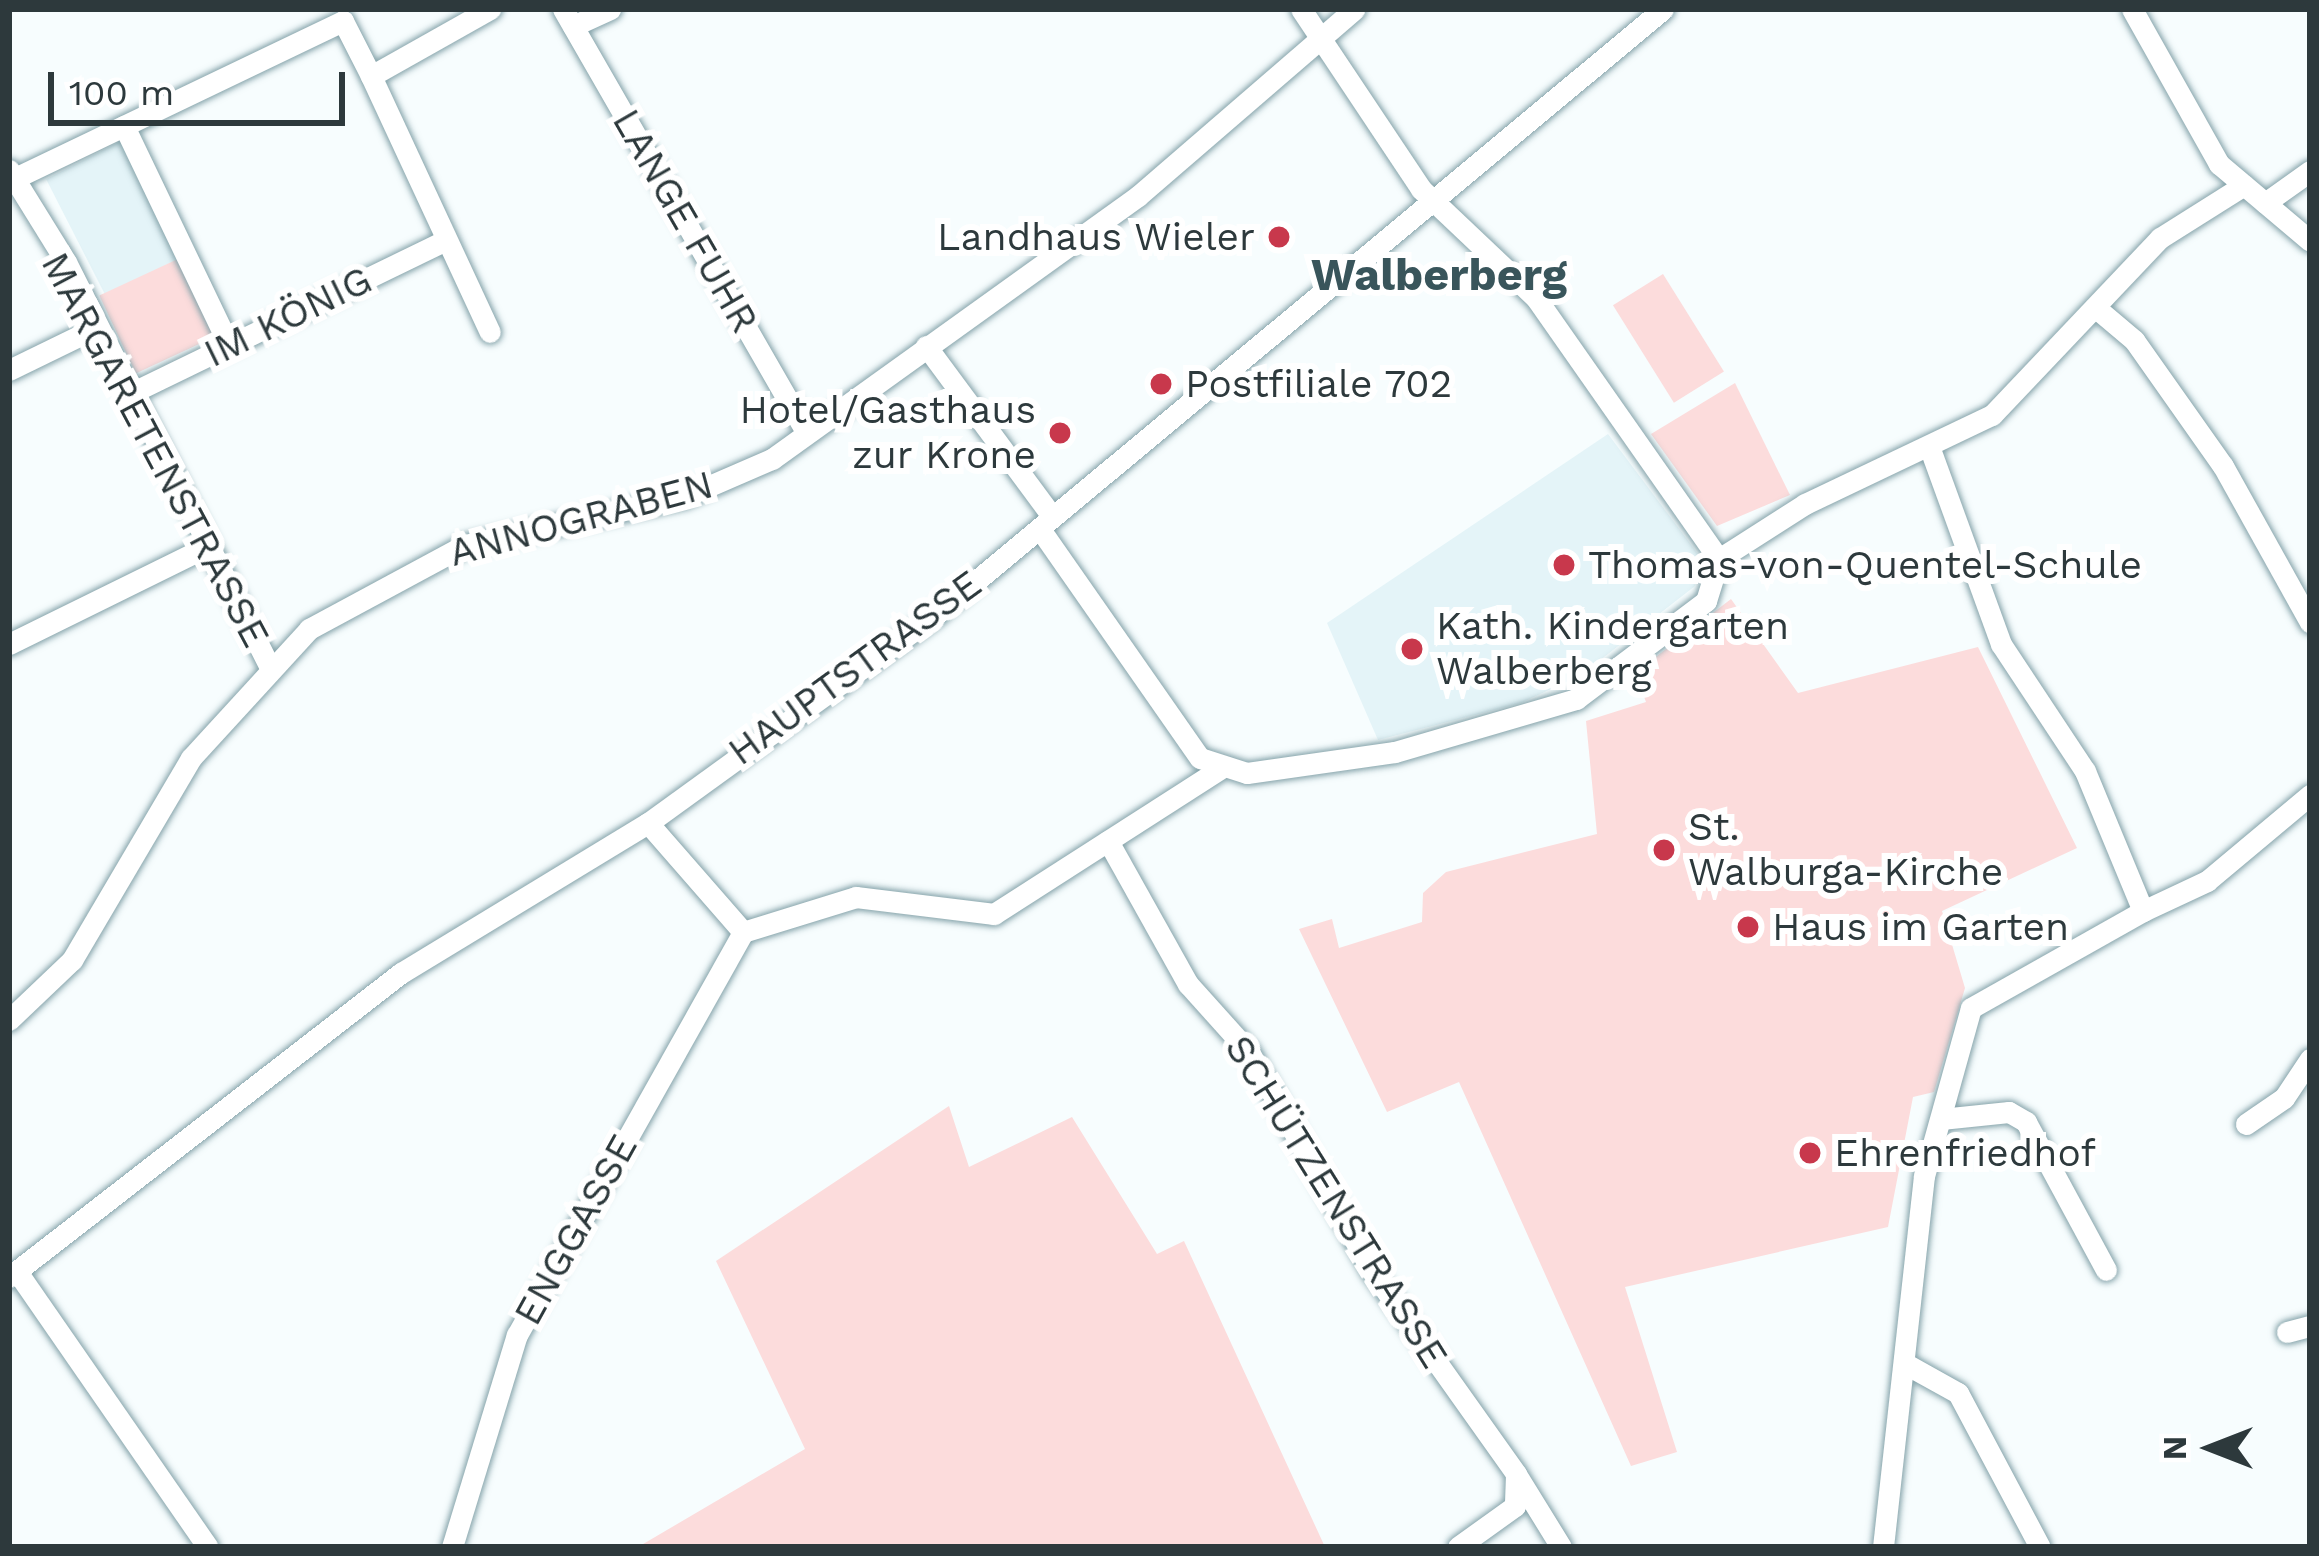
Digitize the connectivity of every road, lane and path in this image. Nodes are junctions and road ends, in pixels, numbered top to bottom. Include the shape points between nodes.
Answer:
1 (490, 9) edge
2 (610, 9) edge
3 (1301, 9) edge
4 (1355, 9) edge
5 (1663, 9) edge
6 (2132, 9) edge
7 (568, 18) edge
8 (1319, 43) junction
9 (370, 76) junction
10 (124, 126) junction
11 (2310, 171) edge
12 (11, 175) edge
13 (2244, 184) junction
14 (2265, 203) junction
15 (1435, 204) junction
16 (446, 240) junction
17 (2310, 242) edge
18 (2096, 308) junction
19 (95, 328) junction
20 (490, 332) dead end
21 (229, 345) junction
22 (926, 346) junction
23 (9, 370) edge
24 (129, 394) junction
25 (807, 434) junction
26 (1931, 452) junction
27 (1046, 522) junction
28 (204, 548) junction
29 (1719, 559) junction
30 (2310, 622) edge
31 (9, 644) edge
32 (269, 667) junction
33 (1220, 769) junction
34 (2310, 795) edge
35 (648, 824) junction
36 (1108, 841) junction
37 (2143, 911) junction
38 (743, 932) junction
39 (9, 1020) edge
40 (2310, 1059) edge
41 (1940, 1119) junction
42 (2246, 1124) dead end
43 (2106, 1270) dead end
44 (13, 1275) edge
45 (1904, 1363) junction
46 (1516, 1474) junction
47 (208, 1547) edge
48 (452, 1547) edge
49 (1458, 1547) edge
50 (1562, 1547) edge
51 (1883, 1547) edge
52 (2040, 1547) edge

1 - 9 street
2 - 7 street
3 - 8 street
4 - 8 street, ANNOGRABEN
5 - 15 street, HAUPTSTRASSE
6 - 13 street via 2219,164
7 - 25 street, LANGE FUHR
8 - 15 street
8 - 22 street, ANNOGRABEN via 1138,196
9 - 10 street via 343,21
9 - 16 street
10 - 12 street
10 - 21 street
11 - 14 street
12 - 19 street, MARGARETENSTRASSE
13 - 14 street
13 - 18 street via 2160,238
14 - 17 street
15 - 27 street, HAUPTSTRASSE
15 - 29 street via 1536,298
16 - 20 street
16 - 21 street, IM KÖNIG
18 - 26 street via 2032,379
18 - 30 street via 2134,340 2223,466
19 - 23 street
19 - 24 street, MARGARETENSTRASSE
21 - 24 street, IM KÖNIG
22 - 25 street, ANNOGRABEN
22 - 27 street
24 - 28 street, MARGARETENSTRASSE
25 - 32 street, ANNOGRABEN via 712,488 420,562
26 - 29 street via 1805,504
26 - 37 street via 2000,644 2085,771
27 - 33 street via 1200,758
27 - 35 street, HAUPTSTRASSE
28 - 31 street
28 - 32 street, MARGARETENSTRASSE
29 - 33 street via 1706,602 1576,699 1377,756
32 - 39 street, ANNOGRABEN via 191,758 52,987
33 - 36 street
34 - 37 street via 2207,881
35 - 38 street
35 - 44 street, HAUPTSTRASSE via 401,973
36 - 38 street via 994,914 856,897
36 - 46 street, SCHÜTZENSTRASSE via 1188,984 1249,1052 1372,1270
37 - 41 street via 1984,994
38 - 48 street, ENGGASSE via 517,1335
40 - 42 street via 2284,1098
41 - 43 street via 2009,1112 2026,1122
41 - 45 street
44 - 47 street
45 - 51 street
45 - 52 street via 1958,1393
46 - 49 street via 1515,1506
46 - 50 street, SCHÜTZENSTRASSE

